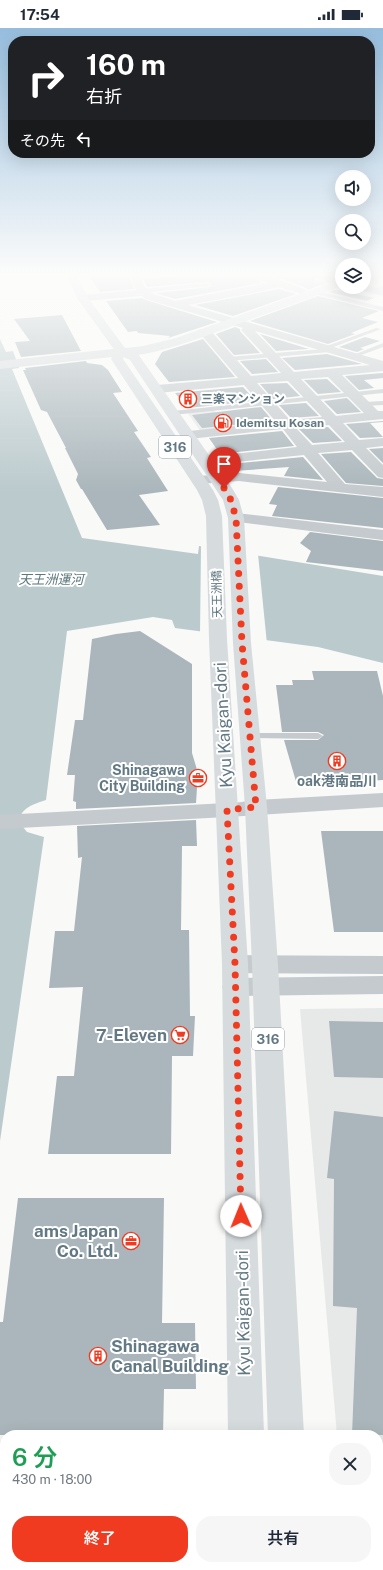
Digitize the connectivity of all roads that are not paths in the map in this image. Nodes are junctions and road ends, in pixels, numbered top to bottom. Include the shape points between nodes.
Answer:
1 (128, 348) edge
2 (140, 348) edge
3 (219, 348) edge
4 (267, 348) edge
5 (324, 348) edge
6 (372, 348) edge
7 (328, 349) junction
8 (120, 350) junction
9 (272, 355) junction
10 (354, 356) junction
11 (0, 358) edge
12 (228, 359) junction
13 (20, 360) junction
14 (0, 365) edge
15 (383, 365) edge
16 (383, 368) edge
17 (332, 373) junction
18 (292, 377) junction
19 (246, 381) junction
20 (158, 389) junction
21 (383, 391) edge
22 (353, 394) junction
23 (312, 398) junction
24 (266, 403) junction
25 (383, 403) edge
26 (364, 404) junction
27 (173, 413) junction
28 (379, 415) edge
29 (333, 420) junction
30 (286, 425) junction
31 (189, 435) junction
32 (383, 442) edge
33 (357, 445) junction
34 (308, 450) junction
35 (206, 461) junction
36 (383, 474) edge
37 (218, 478) junction
38 (198, 480) junction
39 (340, 487) junction
40 (383, 492) edge
41 (236, 518) junction
42 (383, 535) edge
43 (230, 641) junction
44 (250, 736) junction
45 (318, 736) dead end
46 (383, 800) edge
47 (256, 807) junction
48 (227, 810) junction
49 (0, 822) edge
50 (383, 965) edge
51 (265, 975) junction
52 (235, 976) junction
53 (383, 985) edge
54 (246, 1430) edge
55 (286, 1430) edge

1 - 8 main road
2 - 8 main road
3 - 12 street
4 - 9 street
5 - 7 street
6 - 10 lane
7 - 9 lane
7 - 10 street
8 - 13 main road
8 - 20 main road, 316 via 134,357
8 - 38 main road, 316 via 117,359
9 - 12 lane
9 - 18 street
10 - 15 street
11 - 13 main road
12 - 19 street
13 - 14 main road
16 - 17 street
17 - 18 street
17 - 22 street
18 - 19 street
18 - 23 street
19 - 20 street
19 - 24 street
20 - 27 main road, 316
21 - 22 lane
22 - 23 lane
22 - 26 street
23 - 24 lane
23 - 29 street
24 - 27 lane
24 - 30 street
25 - 26 lane
26 - 28 street
27 - 31 main road, 316
28 - 29 street
29 - 30 street
29 - 33 street
30 - 31 street
30 - 34 street
31 - 35 main road, 316
32 - 33 street
33 - 34 street
33 - 36 street
34 - 35 street
34 - 39 street
35 - 37 main road, 316
37 - 38 street
37 - 39 street via 239,477
37 - 41 main road, 316 via 231,500
38 - 43 main road, 天王洲橋 / 316 via 210,500 214,516 216,550
39 - 40 street
41 - 42 street
41 - 43 main road, 天王洲橋 / 316 via 238,553
43 - 44 main road, Kyu Kaigan-dori / 316
43 - 48 main road, Kyu Kaigan-dori / 316
44 - 45 lane
44 - 47 main road, Kyu Kaigan-dori / 316
46 - 47 street
47 - 48 street
47 - 51 main road, Kyu Kaigan-dori / 316
48 - 49 street
48 - 52 main road, Kyu Kaigan-dori / 316
50 - 51 street
51 - 52 street
51 - 53 street
51 - 55 main road, Kyu Kaigan-dori / 316
52 - 54 main road, Kyu Kaigan-dori / 316

